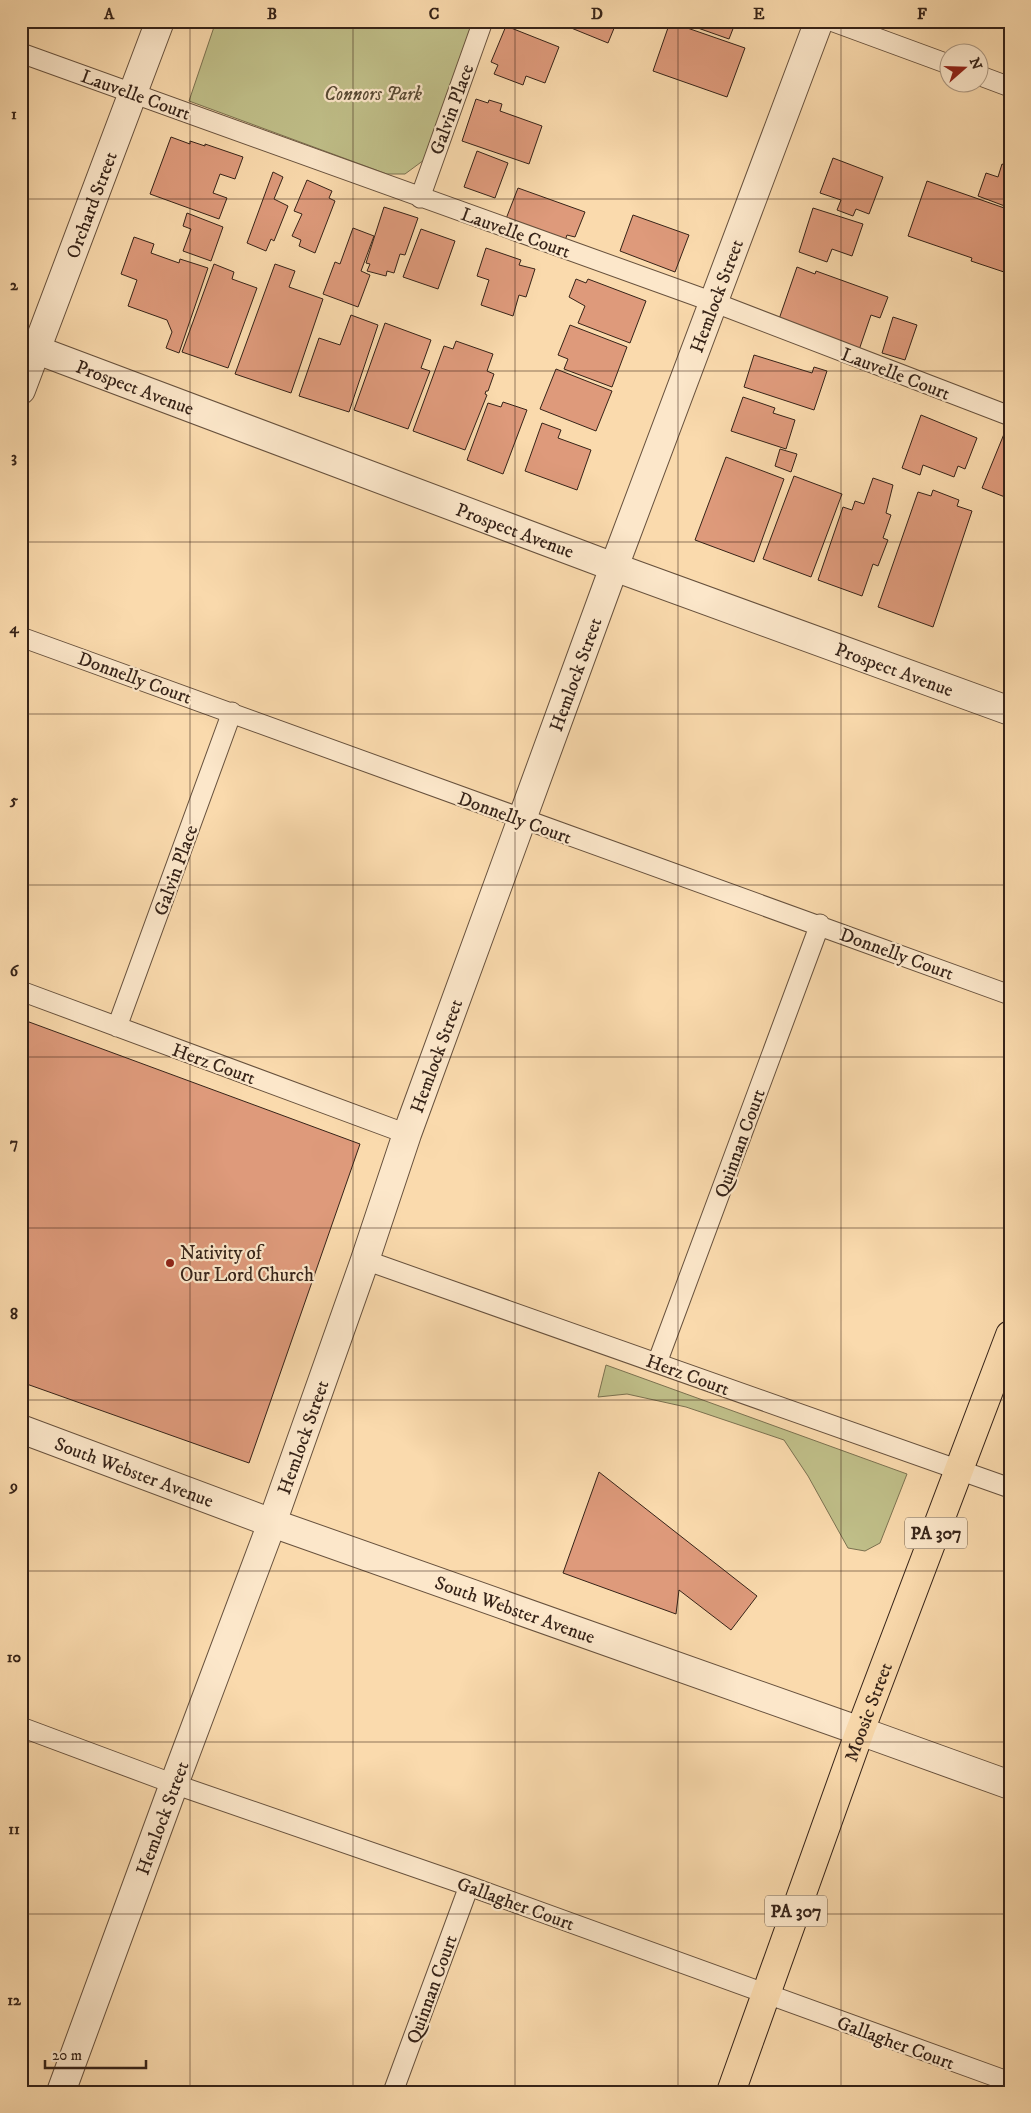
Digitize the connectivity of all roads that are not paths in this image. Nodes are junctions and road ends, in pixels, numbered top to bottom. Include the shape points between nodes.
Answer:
1 (160, 21) edge
2 (483, 21) edge
3 (819, 21) edge
4 (831, 21) edge
5 (21, 53) edge
6 (938, 60) edge
7 (988, 79) edge
8 (1010, 87) edge
9 (133, 92) junction
10 (420, 198) junction
11 (713, 302) junction
12 (29, 347) edge
13 (21, 390) edge
14 (1008, 411) edge
15 (614, 568) junction
16 (21, 637) edge
17 (1010, 711) edge
18 (232, 712) junction
19 (522, 820) junction
20 (820, 924) junction
21 (21, 992) edge
22 (1010, 995) edge
23 (117, 1027) junction
24 (407, 1134) junction
25 (366, 1260) junction
26 (1010, 1335) edge
27 (657, 1362) junction
28 (21, 1429) edge
29 (960, 1471) junction
30 (1010, 1488) edge
31 (272, 1523) junction
32 (21, 1727) edge
33 (860, 1731) junction
34 (174, 1784) junction
35 (1010, 1785) edge
36 (469, 1886) junction
37 (767, 1995) junction
38 (1010, 2082) edge
39 (61, 2092) edge
40 (393, 2092) edge
41 (731, 2092) edge

1 - 9 street, Orchard Street
2 - 10 lane, Galvin Place
3 - 11 street, Hemlock Street
4 - 6 lane
5 - 9 lane, Lauvelle Court
7 - 8 lane
9 - 10 lane, Lauvelle Court
9 - 12 street, Orchard Street
10 - 11 lane, Lauvelle Court
11 - 14 lane, Lauvelle Court
11 - 15 street, Hemlock Street
12 - 13 street, Orchard Street
12 - 15 street, Prospect Avenue
15 - 17 street, Prospect Avenue
15 - 19 street, Hemlock Street
16 - 18 lane, Donnelly Court
18 - 19 lane, Donnelly Court
18 - 23 lane, Galvin Place
19 - 20 lane, Donnelly Court
19 - 24 street, Hemlock Street
20 - 22 lane, Donnelly Court
20 - 27 lane, Quinnan Court
21 - 23 lane, Herz Court
23 - 24 lane, Herz Court
24 - 25 street, Hemlock Street
25 - 27 lane, Herz Court
25 - 31 street, Hemlock Street
26 - 29 main road, Moosic Street / PA 307
27 - 29 lane, Herz Court
28 - 31 street, South Webster Avenue
29 - 30 lane, Herz Court
29 - 33 main road, Moosic Street / PA 307
31 - 33 street, South Webster Avenue
31 - 34 street, Hemlock Street
32 - 34 lane, Gallagher Court
33 - 35 street, South Webster Avenue
33 - 37 main road, Moosic Street / PA 307
34 - 36 lane, Gallagher Court
34 - 39 street, Hemlock Street
36 - 37 lane, Gallagher Court
36 - 40 lane, Quinnan Court
37 - 38 lane, Gallagher Court
37 - 41 main road, Moosic Street / PA 307

